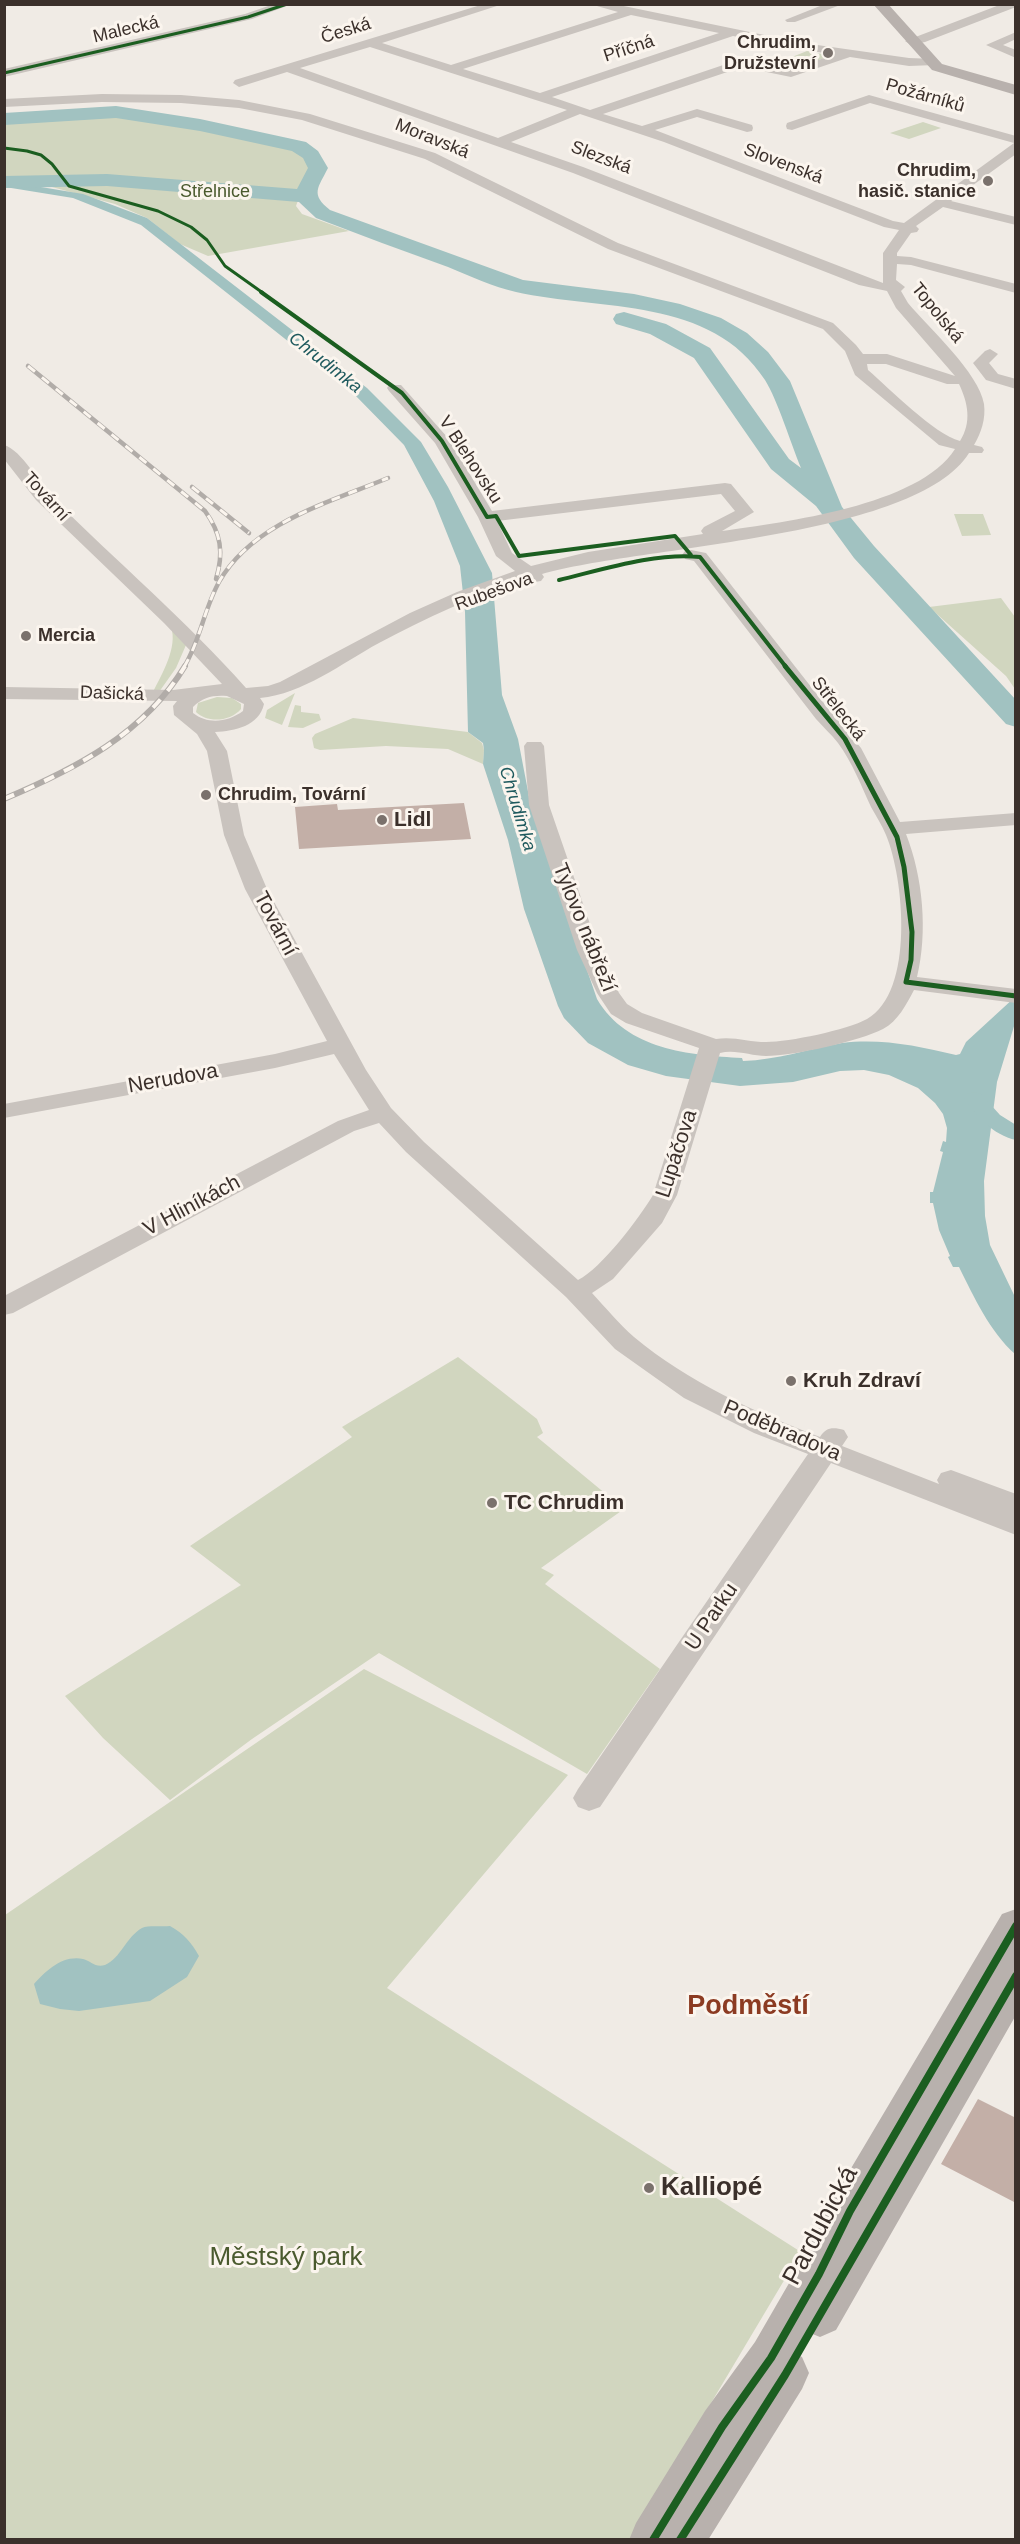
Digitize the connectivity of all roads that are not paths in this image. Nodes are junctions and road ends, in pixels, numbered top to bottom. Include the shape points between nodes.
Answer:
1 (287, 4) edge
2 (498, 4) edge
3 (595, 4) edge
4 (656, 4) edge
5 (838, 4) edge
6 (880, 4) edge
7 (1014, 4) edge
8 (629, 12) junction
9 (791, 20) dead end
10 (731, 33) junction
11 (1016, 35) edge
12 (911, 41) junction
13 (370, 43) junction
14 (803, 47) junction
15 (849, 54) junction
16 (1016, 54) edge
17 (932, 62) junction
18 (753, 64) junction
19 (287, 68) junction
20 (450, 69) junction
21 (4, 72) edge
22 (238, 82) dead end
23 (1016, 85) edge
24 (1016, 90) edge
25 (538, 98) junction
26 (4, 103) edge
27 (584, 113) junction
28 (792, 126) dead end
29 (747, 128) dead end
30 (642, 130) junction
31 (1016, 140) edge
32 (499, 142) junction
33 (1016, 147) edge
34 (1016, 157) edge
35 (944, 202) junction
36 (1016, 221) edge
37 (909, 228) junction
38 (895, 260) junction
39 (895, 287) junction
40 (1016, 289) edge
41 (990, 354) dead end
42 (858, 359) junction
43 (952, 381) dead end
44 (1016, 384) edge
45 (395, 388) dead end
46 (970, 449) junction
47 (4, 450) edge
48 (486, 517) junction
49 (691, 555) dead end
50 (527, 568) junction
51 (449, 605) junction
52 (195, 641) junction
53 (4, 693) edge
54 (25, 693) junction
55 (200, 694) junction
56 (241, 694) junction
57 (244, 718) junction
58 (188, 719) junction
59 (534, 746) dead end
60 (228, 796) junction
61 (1016, 819) edge
62 (894, 829) junction
63 (906, 982) junction
64 (1016, 996) edge
65 (867, 1027) joint
66 (341, 1046) junction
67 (711, 1050) junction
68 (4, 1111) edge
69 (383, 1113) junction
70 (575, 1291) junction
71 (4, 1307) edge
72 (830, 1444) junction
73 (1016, 1505) edge
74 (1016, 1525) edge
75 (589, 1798) dead end
76 (1016, 1926) edge
77 (1016, 1976) edge
78 (653, 2540) edge
79 (680, 2540) edge

1 - 21 street, Malecká via 254,16
2 - 13 street, Česká
3 - 8 street
4 - 8 street
5 - 9 street
6 - 12 main road
7 - 12 street
8 - 10 street
8 - 20 street
10 - 14 street
10 - 25 street, Příčná
11 - 16 street via 992,45
12 - 17 main road
13 - 19 street, Česká
13 - 20 street, Slovenská
14 - 15 street
14 - 18 street
15 - 17 street
15 - 18 street via 791,73
17 - 23 main road
17 - 24 main road via 945,70
18 - 27 street via 739,64
19 - 22 street, Česká
19 - 32 street, Slezská
20 - 25 street, Slovenská
25 - 27 street, Slovenská
26 - 42 street, Moravská via 181,99 238,104 305,117 419,152 613,246 820,322 840,335
27 - 30 street, Slovenská
27 - 32 street
28 - 31 street, Požárníků via 867,99
29 - 30 street, Slovenská via 697,113
30 - 37 street, Slovenská via 889,224
32 - 39 street, Slezská via 864,282
33 - 35 street, Topolská
34 - 35 street, Topolská
35 - 36 street
35 - 37 street, Topolská
37 - 38 street, Topolská
37 - 39 street, Topolská via 896,239 888,256 887,271
38 - 39 street, Topolská
38 - 40 street
39 - 46 street, Topolská via 969,370 985,395 988,421 983,438
41 - 44 street via 981,363 990,376
42 - 43 street via 887,359
42 - 46 street via 861,372 927,428 945,442
45 - 48 street, V Blehovsku via 436,432
46 - 50 street, Rubešova via 953,474 927,492 864,512 597,562
47 - 52 street, Tovární via 46,501
48 - 50 street, V Blehovsku via 505,556
48 - 50 street, V Blehovsku via 722,487 745,510 708,531
49 - 62 street, Střelecká via 700,557 845,739
50 - 51 street, Rubešova
51 - 56 street, Rubešova via 379,636 287,686
51 - 57 street, Rubešova
52 - 55 street, Tovární via 208,680
52 - 56 street, Tovární
53 - 54 street, Dašická
54 - 55 street, Dašická
54 - 58 street, Dašická via 162,704 176,708
55 - 56 street, Rubešova via 221,690
55 - 58 street via 184,704 182,709
56 - 57 street, Tovární via 253,702
57 - 58 street via 215,726
57 - 60 street, Tovární
58 - 60 street, Tovární via 204,730 217,751
59 - 67 street, Tylovo nábřeží via 539,805 588,950 608,993 619,1008 634,1018
60 - 66 street, Tovární via 234,835 246,868
61 - 62 street
62 - 63 street, Střelecká via 904,867 912,932
63 - 64 street
63 - 65 street, Střelecká via 883,1019
65 - 67 street, Tylovo nábřeží via 777,1049 724,1045
66 - 68 street, Nerudova
66 - 69 street, Poděbradova
67 - 70 street, Lupáčova via 658,1210 598,1280
69 - 70 street, Poděbradova via 440,1171
69 - 71 street, V Hliníkách via 346,1126
70 - 72 street, Poděbradova via 624,1343 678,1381 754,1421
72 - 73 street, Poděbradova
72 - 74 street, Poděbradova
72 - 75 street, U Parku
76 - 78 main road, Pardubická via 850,2211 771,2358 722,2427
77 - 79 main road, Pardubická via 785,2375

